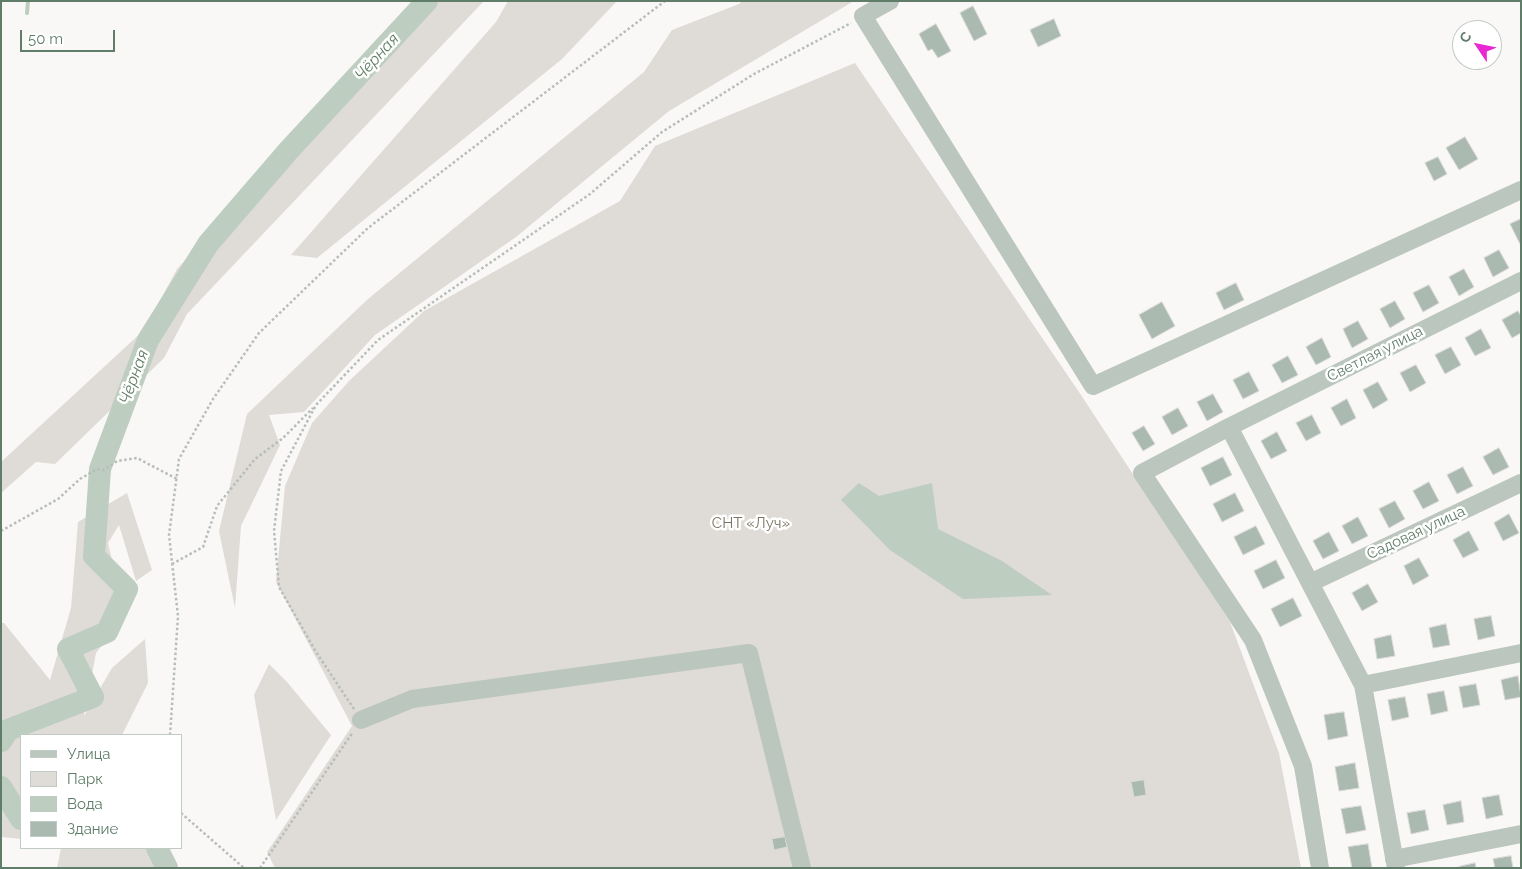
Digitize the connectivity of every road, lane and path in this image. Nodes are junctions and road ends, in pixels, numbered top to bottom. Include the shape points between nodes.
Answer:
1 (665, 1) edge
2 (890, 1) edge
3 (863, 16) junction
4 (1521, 190) edge
5 (1521, 282) edge
6 (316, 405) junction
7 (1229, 427) junction
8 (176, 478) junction
9 (1521, 483) edge
10 (1, 531) edge
11 (172, 564) junction
12 (1310, 583) junction
13 (1521, 654) edge
14 (1363, 684) junction
15 (362, 720) junction
16 (170, 734) edge
17 (182, 814) edge
18 (1521, 834) edge
19 (1395, 863) edge
20 (244, 868) edge
21 (260, 868) edge
22 (802, 868) edge
23 (1320, 868) edge

1 - 8 path via 368,228 259,333 213,400 179,459
2 - 3 street
3 - 4 street via 1093,386
3 - 6 path via 754,74 662,132 590,194 378,340
5 - 7 street, Светлая улица
6 - 11 path via 283,438 255,459 217,506 203,547
6 - 15 path via 281,471 274,531 279,587 316,652
7 - 12 street
7 - 23 street, Светлая улица via 1142,473 1253,640 1303,766
8 - 10 path via 137,458 117,461 104,470 97,469 80,478 58,499
8 - 11 path via 169,535
9 - 12 street, Садовая улица
11 - 16 path via 178,616
12 - 14 street
13 - 14 street
14 - 19 street
15 - 21 path
15 - 22 street via 412,699 748,653
17 - 20 path
18 - 19 street

